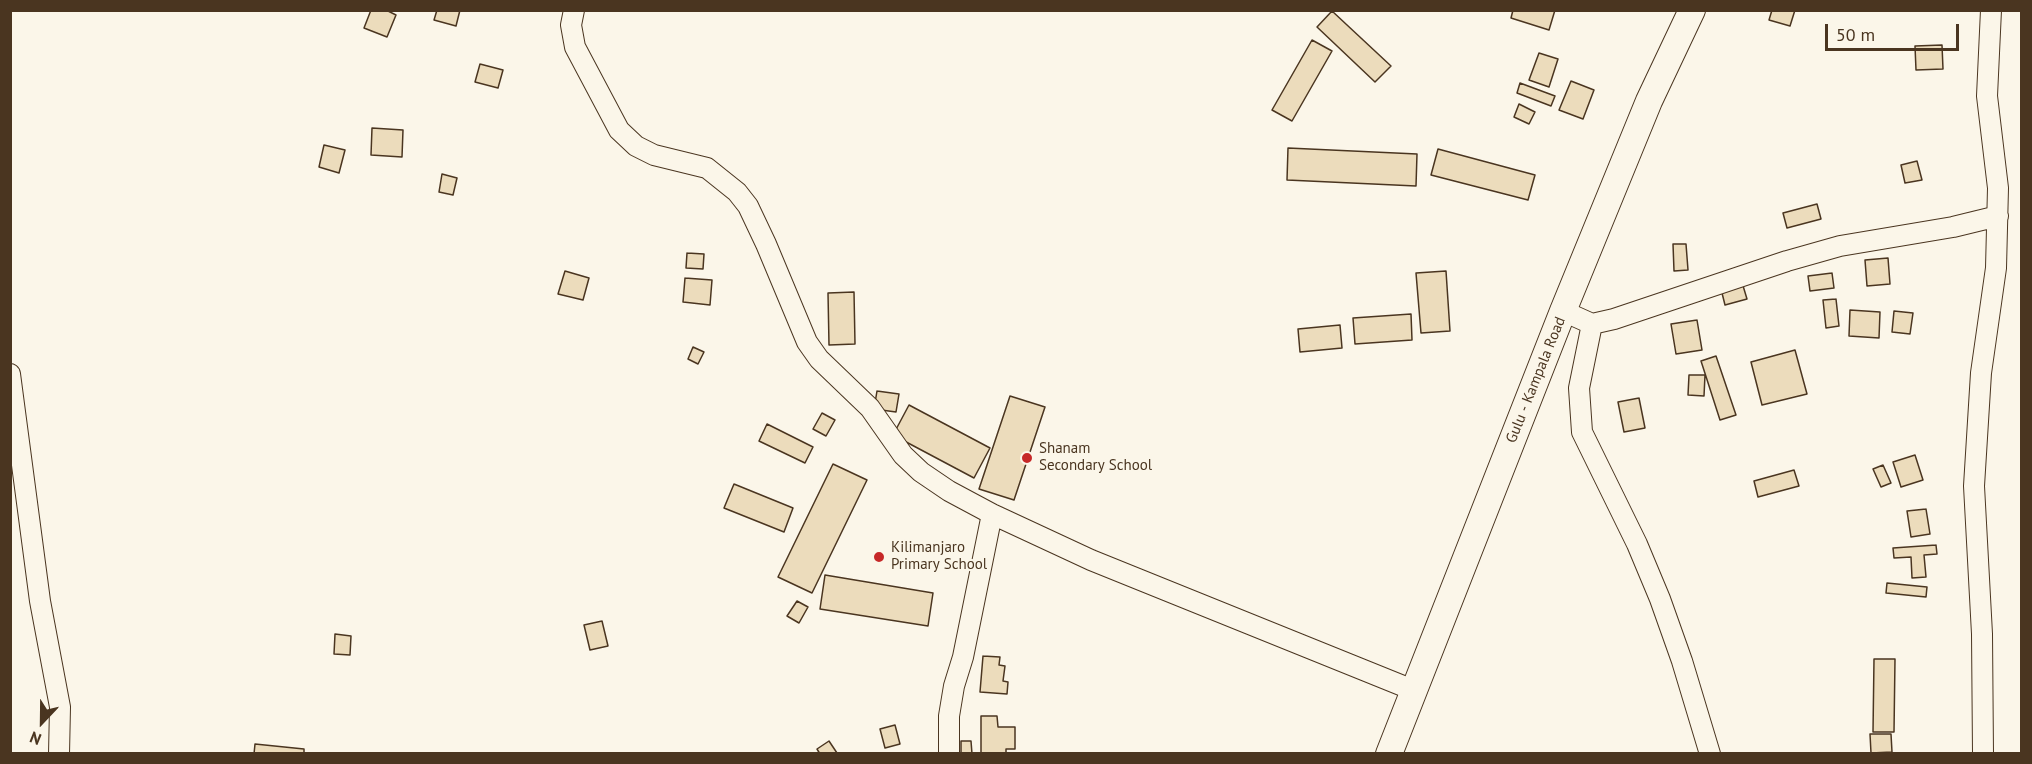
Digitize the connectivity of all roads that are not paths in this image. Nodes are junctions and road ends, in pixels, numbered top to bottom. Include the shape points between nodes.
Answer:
1 (574, 10) edge
2 (1692, 10) edge
3 (1991, 10) edge
4 (1998, 216) junction
5 (1563, 311) junction
6 (1592, 324) junction
7 (10, 374) edge
8 (992, 514) junction
9 (1413, 690) junction
10 (59, 753) edge
11 (949, 753) edge
12 (1389, 753) edge
13 (1710, 753) edge
14 (1983, 753) edge

1 - 8 street via 571,25 575,47 619,130 636,146 654,155 707,168 737,192 748,206 807,342 819,359 870,408 903,455 921,472
2 - 5 main road, Gulu - Kampala Road via 1649,101
3 - 4 street via 1987,96
4 - 6 street via 1840,246
4 - 14 street via 1996,268 1981,373 1974,486 1982,634
5 - 6 street
5 - 9 main road, Gulu - Kampala Road
6 - 13 street via 1579,388 1582,432 1660,598
7 - 10 street via 39,601 60,707
8 - 9 street via 1178,597
8 - 11 street via 954,686
9 - 12 main road, Gulu - Kampala Road

